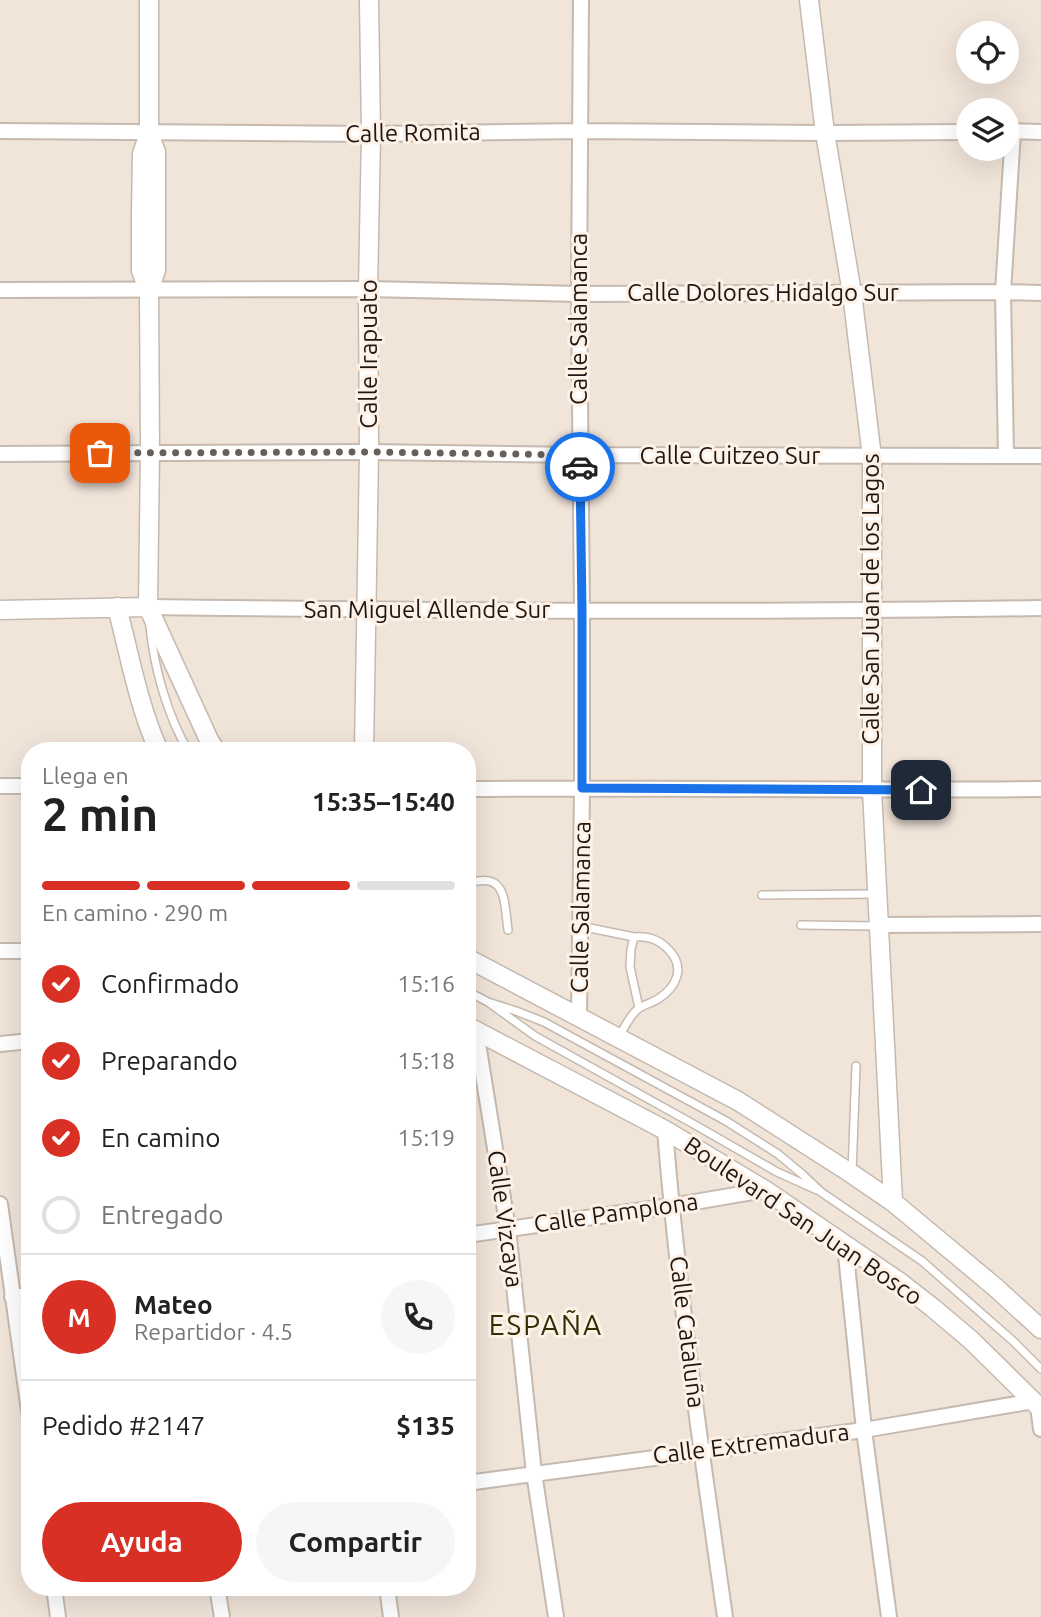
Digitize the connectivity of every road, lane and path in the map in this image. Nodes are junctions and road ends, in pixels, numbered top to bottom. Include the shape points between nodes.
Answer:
1 (149, 0) edge
2 (369, 0) edge
3 (581, 0) edge
4 (809, 0) edge
5 (0, 131) edge
6 (580, 131) junction
7 (1019, 131) edge
8 (956, 132) edge
9 (1041, 132) edge
10 (149, 133) junction
11 (825, 133) junction
12 (371, 134) junction
13 (1009, 161) edge
14 (368, 289) junction
15 (0, 290) edge
16 (149, 291) junction
17 (1003, 292) junction
18 (852, 293) junction
19 (1041, 293) edge
20 (579, 294) junction
21 (150, 452) junction
22 (369, 452) junction
23 (0, 454) edge
24 (580, 455) junction
25 (1006, 456) junction
26 (1041, 456) edge
27 (872, 457) junction
28 (117, 607) junction
29 (148, 607) junction
30 (1041, 608) edge
31 (0, 610) edge
32 (366, 610) junction
33 (582, 611) junction
34 (871, 611) junction
35 (154, 742) edge
36 (184, 742) edge
37 (210, 742) edge
38 (364, 742) edge
39 (0, 786) edge
40 (21, 786) edge
41 (582, 788) junction
42 (476, 789) edge
43 (1041, 789) edge
44 (872, 790) junction
45 (476, 882) edge
46 (878, 894) junction
47 (762, 895) dead end
48 (1041, 923) edge
49 (801, 925) dead end
50 (880, 925) junction
51 (580, 926) junction
52 (508, 930) dead end
53 (634, 937) junction
54 (0, 951) edge
55 (21, 951) edge
56 (476, 963) edge
57 (476, 996) edge
58 (488, 1002) junction
59 (639, 1008) junction
60 (579, 1017) junction
61 (476, 1030) edge
62 (618, 1038) junction
63 (21, 1042) edge
64 (0, 1044) edge
65 (476, 1050) edge
66 (856, 1066) dead end
67 (665, 1130) junction
68 (852, 1174) junction
69 (765, 1190) junction
70 (821, 1192) junction
71 (893, 1202) junction
72 (0, 1204) edge
73 (671, 1206) junction
74 (508, 1229) junction
75 (476, 1234) edge
76 (845, 1245) junction
77 (21, 1296) edge
78 (12, 1297) junction
79 (1041, 1329) edge
80 (21, 1358) edge
81 (1041, 1369) edge
82 (1038, 1405) edge
83 (1041, 1429) edge
84 (864, 1430) junction
85 (701, 1451) junction
86 (534, 1473) junction
87 (476, 1482) edge
88 (55, 1596) edge
89 (218, 1596) edge
90 (388, 1596) edge
91 (58, 1617) edge
92 (222, 1617) edge
93 (391, 1617) edge
94 (556, 1617) edge
95 (725, 1617) edge
96 (889, 1617) edge

1 - 10 street
2 - 12 street, Calle Irapuato
3 - 6 street, Calle Salamanca
4 - 11 street, Calle San Juan de los Lagos
5 - 10 street, Calle Romita
6 - 11 street, Calle Romita
6 - 12 street, Calle Romita
6 - 20 street, Calle Salamanca
7 - 9 street
8 - 11 street, Calle Romita
10 - 12 street, Calle Romita
10 - 16 street via 156,152 156,270
11 - 18 street, Calle San Juan de los Lagos
12 - 14 street, Calle Irapuato
13 - 17 street
14 - 16 street, Calle Dolores Hidalgo Sur
14 - 20 street, Calle Dolores Hidalgo Sur
14 - 22 street, Calle Irapuato
15 - 16 street, Calle Dolores Hidalgo Sur
16 - 21 street
17 - 18 street, Calle Dolores Hidalgo Sur
17 - 19 street, Calle Dolores Hidalgo Sur
17 - 25 street
18 - 20 street, Calle Dolores Hidalgo Sur
18 - 27 street, Calle San Juan de los Lagos
20 - 24 street, Calle Salamanca
21 - 22 street, Calle Cuitzeo Sur
21 - 23 street, Calle Cuitzeo Sur
21 - 29 street
22 - 24 street, Calle Cuitzeo Sur
22 - 32 street, Calle Irapuato
24 - 27 street, Calle Cuitzeo Sur
24 - 33 street, Calle Salamanca
25 - 26 street, Calle Cuitzeo Sur
25 - 27 street, Calle Cuitzeo Sur
27 - 34 street, Calle San Juan de los Lagos
28 - 29 street
28 - 31 street
28 - 35 street
29 - 32 street, San Miguel Allende Sur
29 - 36 lane via 160,677
29 - 37 street
30 - 34 street, San Miguel Allende Sur
32 - 33 street, San Miguel Allende Sur
32 - 38 street, Calle Irapuato
33 - 34 street, San Miguel Allende Sur
33 - 41 street, Calle Salamanca
34 - 44 street, Calle San Juan de los Lagos
39 - 40 street
41 - 42 street
41 - 44 street
41 - 51 street, Calle Salamanca
43 - 44 street
44 - 46 street, Calle San Juan de los Lagos
45 - 52 lane via 497,884
46 - 47 lane
46 - 50 street, Calle San Juan de los Lagos
48 - 50 street
49 - 50 lane
50 - 71 street, Calle San Juan de los Lagos
51 - 53 lane
51 - 60 street, Calle Salamanca
53 - 59 lane via 630,967
53 - 59 lane via 663,944 674,955 677,967 676,982 669,991
54 - 55 street
56 - 60 street
57 - 58 lane
58 - 70 lane via 535,1036 777,1172
58 - 70 lane via 544,1022 726,1121 778,1154
59 - 62 lane
60 - 62 street
61 - 67 street, Boulevard San Juan Bosco
62 - 68 street via 738,1101
63 - 64 street
65 - 74 street, Calle Vizcaya
66 - 68 lane
67 - 69 street, Boulevard San Juan Bosco
67 - 73 street, Calle Cataluña
68 - 71 street
69 - 73 street, Calle Pamplona
69 - 76 street, Boulevard San Juan Bosco
70 - 81 lane via 922,1261
71 - 79 street
72 - 78 street
73 - 74 street, Calle Pamplona
73 - 85 street, Calle Cataluña
74 - 75 street, Calle Pamplona
74 - 86 street, Calle Vizcaya
76 - 82 street, Boulevard San Juan Bosco via 933,1308
76 - 84 street
77 - 78 street
78 - 80 street
82 - 83 street
82 - 84 street, Calle Extremadura
84 - 85 street, Calle Extremadura
84 - 96 street
85 - 86 street, Calle Extremadura
85 - 95 street, Calle Cataluña
86 - 87 street, Calle Extremadura
86 - 94 street, Calle Vizcaya
88 - 91 street
89 - 92 street
90 - 93 street

